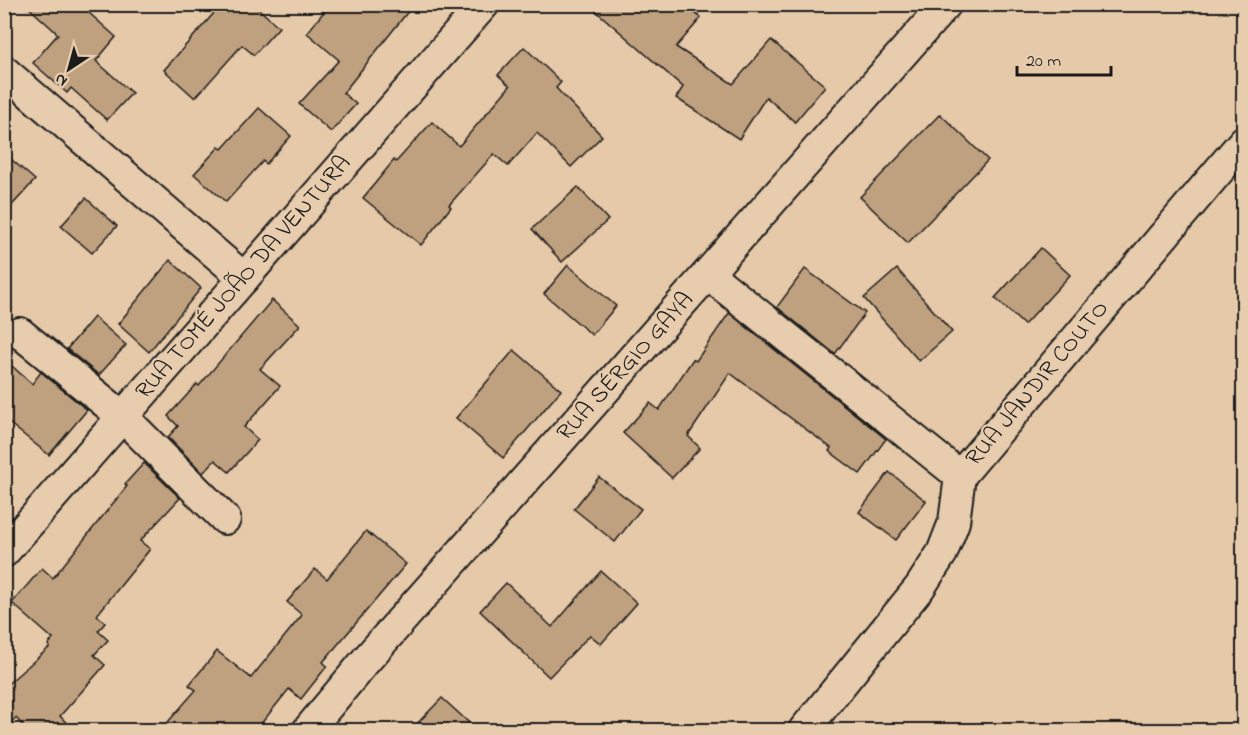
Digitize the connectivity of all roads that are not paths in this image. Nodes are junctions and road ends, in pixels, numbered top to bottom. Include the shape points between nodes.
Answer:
1 (484, 4) edge
2 (946, 4) edge
3 (4, 71) edge
4 (1244, 141) edge
5 (708, 274) junction
6 (244, 278) junction
7 (20, 333) dead end
8 (123, 417) junction
9 (960, 476) junction
10 (225, 519) dead end
11 (6, 547) edge
12 (308, 730) edge
13 (804, 730) edge

1 - 6 street, RUA TOMÉ JOÃO DA VENTURA
2 - 5 street, RUA SÉRGIO GAYA
3 - 6 street
4 - 9 street, RUA JANDIR COUTO
5 - 9 street
5 - 12 street, RUA SÉRGIO GAYA
6 - 8 street, RUA TOMÉ JOÃO DA VENTURA
7 - 8 street
8 - 10 street
8 - 11 street, RUA TOMÉ JOÃO DA VENTURA
9 - 13 street, RUA JANDIR COUTO via 954,522 942,553 920,587

